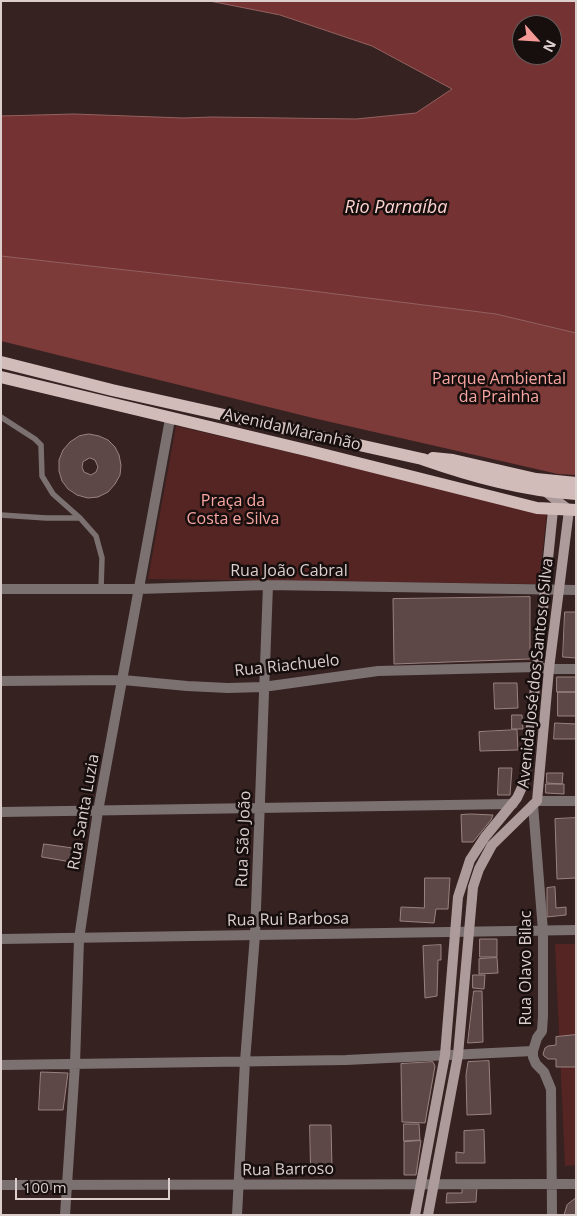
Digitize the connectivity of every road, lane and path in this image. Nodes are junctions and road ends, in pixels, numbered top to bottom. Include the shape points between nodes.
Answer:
1 (1, 362) edge
2 (1, 377) edge
3 (1, 418) edge
4 (170, 419) junction
5 (422, 459) junction
6 (574, 490) edge
7 (546, 492) junction
8 (565, 508) edge
9 (1, 515) edge
10 (80, 518) junction
11 (268, 585) junction
12 (1, 589) edge
13 (101, 589) junction
14 (138, 589) junction
15 (545, 589) junction
16 (560, 590) junction
17 (576, 590) edge
18 (537, 667) junction
19 (550, 669) junction
20 (576, 669) edge
21 (124, 680) junction
22 (1, 681) edge
23 (263, 687) junction
24 (576, 801) edge
25 (535, 803) junction
26 (513, 804) junction
27 (261, 808) junction
28 (98, 811) junction
29 (1, 812) edge
30 (576, 930) edge
31 (456, 931) junction
32 (543, 931) junction
33 (469, 932) junction
34 (256, 936) junction
35 (1, 939) edge
36 (79, 939) junction
37 (533, 1051) junction
38 (445, 1055) junction
39 (458, 1055) junction
40 (245, 1061) junction
41 (75, 1064) junction
42 (1, 1065) edge
43 (551, 1183) junction
44 (68, 1184) junction
45 (421, 1184) junction
46 (435, 1184) junction
47 (576, 1184) edge
48 (1, 1185) edge
49 (239, 1185) junction
50 (65, 1215) edge
51 (237, 1215) edge
52 (415, 1215) edge
53 (428, 1215) edge
54 (552, 1215) edge

1 - 5 main road, Avenida Maranhão via 122,393
2 - 4 main road, Avenida Maranhão
3 - 10 lane via 35,438 41,446 42,476 53,494
4 - 8 main road, Avenida Maranhão via 537,508
4 - 14 street, Rua Santa Luzia
5 - 6 main road via 453,460
5 - 7 main road, Avenida Maranhão
6 - 7 main road, Avenida Maranhão
6 - 8 main road
7 - 8 main road
8 - 15 main road, Avenida José dos Santos e Silva
8 - 16 main road, Avenida José dos Santos e Silva
9 - 10 lane
10 - 13 lane via 96,536 102,558
11 - 14 street, Rua João Cabral
11 - 15 street, Rua João Cabral
11 - 23 street, Rua São João
12 - 13 street, Rua João Cabral
13 - 14 street, Rua João Cabral
14 - 21 street, Rua Santa Luzia
15 - 16 street, Rua João Cabral
15 - 18 main road, Avenida José dos Santos e Silva
16 - 17 street, Rua João Cabral
16 - 19 main road, Avenida José dos Santos e Silva
18 - 19 street, Rua Riachuelo
18 - 23 street, Rua Riachuelo via 378,671
18 - 26 main road, Avenida José dos Santos e Silva via 523,785
19 - 20 street, Rua Riachuelo
19 - 25 main road, Avenida José dos Santos e Silva
21 - 22 street, Rua Riachuelo
21 - 23 street, Rua Riachuelo via 207,688
21 - 28 street, Rua Santa Luzia
23 - 27 street, Rua São João
24 - 25 street
25 - 32 street, Rua Olavo Bilac
25 - 33 main road, Avenida José dos Santos e Silva via 492,846 479,869 473,887
26 - 27 street
26 - 31 main road, Avenida José dos Santos e Silva via 470,860 458,897
27 - 28 street
27 - 34 street, Rua São João
28 - 29 street
28 - 36 street, Rua Santa Luzia
30 - 32 street, Rua Rui Barbosa
31 - 33 street, Rua Rui Barbosa
31 - 34 street, Rua Rui Barbosa
31 - 38 main road, Avenida José dos Santos e Silva
32 - 33 street, Rua Rui Barbosa
32 - 37 street, Rua Olavo Bilac via 542,1031
33 - 39 main road, Avenida José dos Santos e Silva
34 - 36 street, Rua Rui Barbosa
34 - 40 street, Rua São João
35 - 36 street, Rua Rui Barbosa
36 - 41 street, Rua Santa Luzia
37 - 39 street
37 - 43 street via 536,1064 544,1072 551,1089
38 - 39 street
38 - 40 street
38 - 45 main road, Avenida José dos Santos e Silva
39 - 46 main road, Avenida José dos Santos e Silva
40 - 41 street
40 - 49 street, Rua São João
41 - 42 street
41 - 44 street, Rua Santa Luzia
43 - 46 street, Rua Barroso
43 - 47 street, Rua Barroso
43 - 54 street
44 - 48 street, Rua Barroso
44 - 49 street, Rua Barroso
44 - 50 street, Rua Santa Luzia
45 - 46 street, Rua Barroso
45 - 49 street, Rua Barroso
45 - 52 main road, Avenida José dos Santos e Silva
46 - 53 main road, Avenida José dos Santos e Silva
49 - 51 street, Rua São João

